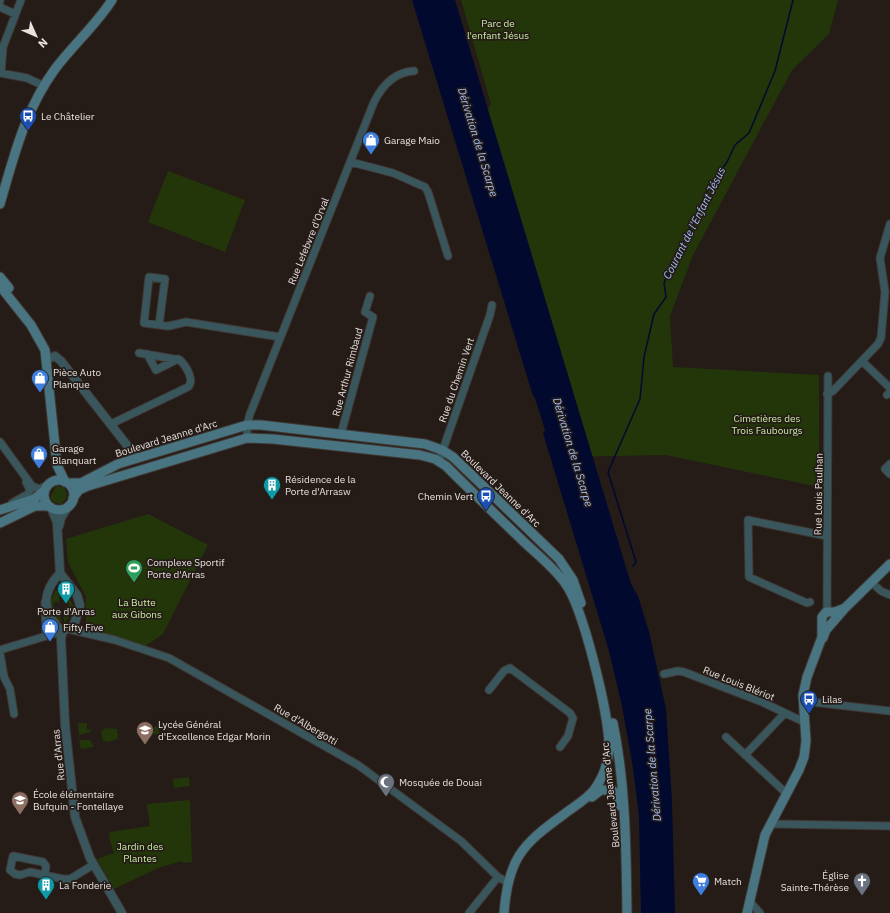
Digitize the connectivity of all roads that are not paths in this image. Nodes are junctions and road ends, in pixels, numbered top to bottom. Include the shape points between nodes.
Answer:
1 (21, 0) edge
2 (112, 0) edge
3 (0, 7) edge
4 (15, 14) junction
5 (2, 43) edge
6 (414, 71) dead end
7 (0, 73) edge
8 (44, 86) junction
9 (351, 162) junction
10 (0, 204) edge
11 (890, 224) edge
12 (448, 256) dead end
13 (0, 277) edge
14 (0, 286) edge
15 (370, 296) dead end
16 (492, 305) dead end
17 (887, 310) edge
18 (159, 325) junction
19 (280, 337) junction
20 (49, 358) junction
21 (178, 359) junction
22 (862, 361) junction
23 (828, 376) dead end
24 (889, 392) edge
25 (827, 394) junction
26 (111, 424) junction
27 (247, 425) junction
28 (341, 434) junction
29 (247, 438) junction
30 (0, 442) edge
31 (54, 445) junction
32 (442, 450) junction
33 (137, 458) junction
34 (439, 461) junction
35 (890, 464) edge
36 (890, 474) edge
37 (24, 478) junction
38 (67, 482) junction
39 (47, 486) junction
40 (71, 502) junction
41 (50, 507) junction
42 (2, 509) edge
43 (0, 522) edge
44 (58, 533) junction
45 (827, 536) junction
46 (890, 564) edge
47 (60, 573) junction
48 (871, 582) junction
49 (890, 595) edge
50 (45, 600) junction
51 (810, 602) dead end
52 (845, 608) junction
53 (829, 612) junction
54 (822, 621) junction
55 (833, 623) junction
56 (65, 630) junction
57 (46, 636) junction
58 (819, 647) junction
59 (0, 650) edge
60 (0, 653) edge
61 (664, 674) dead end
62 (489, 690) dead end
63 (803, 701) junction
64 (890, 711) edge
65 (785, 713) junction
66 (14, 714) dead end
67 (612, 718) junction
68 (804, 722) junction
69 (726, 737) dead end
70 (560, 747) dead end
71 (745, 755) junction
72 (787, 794) junction
73 (591, 798) junction
74 (771, 823) junction
75 (890, 826) edge
76 (93, 865) junction
77 (44, 875) junction
78 (498, 877) junction
79 (507, 882) junction
80 (750, 902) junction
81 (122, 913) edge
82 (469, 913) edge
83 (504, 913) edge
84 (509, 913) edge
85 (623, 913) edge
86 (627, 913) edge
87 (747, 913) edge
88 (760, 913) edge

1 - 4 street
2 - 8 main road via 60,62
3 - 4 street
4 - 5 street
5 - 7 street
6 - 9 street, Rue Lefebvre d'Orval via 397,75 380,92
7 - 8 street via 27,78
8 - 10 main road via 22,129
9 - 12 street via 393,173 424,187 428,192
9 - 19 street, Rue Lefebvre d'Orval
11 - 17 street via 880,258
13 - 20 main road via 41,329
14 - 20 main road via 38,336
15 - 28 street, Rue Arthur Rimbaud via 365,312 373,317
16 - 32 street, Rue du Chemin Vert
17 - 22 street via 880,341
18 - 18 street via 144,323 149,277 165,279
18 - 19 street via 169,326 186,322
19 - 27 street, Rue Lefebvre d'Orval
20 - 26 street via 57,357 61,361
20 - 31 main road
21 - 21 street via 156,370 143,354
21 - 26 street via 184,364 191,379 190,385
22 - 24 street
22 - 25 street
23 - 25 street, Rue Louis Paulhan
25 - 45 street, Rue Louis Paulhan
26 - 33 street
27 - 28 main road, Boulevard Jeanne d'Arc
27 - 29 street, Rue Lefebvre d'Orval
27 - 33 main road, Boulevard Jeanne d'Arc
28 - 32 main road, Boulevard Jeanne d'Arc via 421,443
29 - 34 main road, Boulevard Jeanne d'Arc via 420,455
29 - 40 main road, Boulevard Jeanne d'Arc via 88,486 80,489
30 - 37 street
31 - 38 main road via 57,467
31 - 39 main road via 52,475
32 - 34 street, Rue du Chemin Vert
32 - 67 main road, Boulevard Jeanne d'Arc via 458,461 556,556 568,572 577,590 591,634
33 - 38 main road, Boulevard Jeanne d'Arc via 111,466 83,482
34 - 79 main road, Boulevard Jeanne d'Arc via 568,587 575,601 596,671 609,734 607,764 596,787 587,797 532,839 516,861
35 - 36 street via 885,469
37 - 39 street via 35,488
37 - 42 street via 29,488 28,493
38 - 39 main road via 57,480
38 - 40 main road via 73,490
39 - 41 main road via 44,499
39 - 42 main road via 34,499
40 - 41 main road via 62,510
40 - 44 street via 61,518
41 - 43 main road via 35,506
41 - 44 street via 56,517
44 - 47 street
45 - 51 street via 748,520 749,578
45 - 53 street, Rue Louis Paulhan
46 - 48 main road
47 - 50 street via 54,579
47 - 56 street, Rue d'Arras via 80,605 75,622
48 - 49 street
48 - 52 main road
50 - 56 street via 47,611 56,626
50 - 57 street
52 - 53 main road
52 - 55 main road
53 - 54 main road via 822,616
53 - 55 main road via 835,616
54 - 55 main road via 826,625
54 - 58 main road
55 - 58 main road via 826,630
56 - 57 street
56 - 76 street, Rue d'Arras via 61,638 64,716 75,817
56 - 78 street, Rue d'Albergotti via 115,640 172,660 358,765 461,841
57 - 59 street
58 - 63 main road via 807,677
60 - 66 street
61 - 65 street, Rue Louis Blériot via 684,672
62 - 70 street via 504,671 510,668 570,713 573,718 571,729
63 - 64 street
63 - 68 main road
65 - 68 street, Rue Louis Blériot
65 - 71 street
67 - 73 main road via 613,744 610,766 602,785
67 - 86 main road, Boulevard Jeanne d'Arc via 625,814
68 - 72 main road via 804,757
69 - 71 street
71 - 72 street
72 - 74 main road
73 - 84 main road via 542,834 526,851 514,876
73 - 85 main road, Boulevard Jeanne d'Arc via 606,789 614,792 619,798 623,849
74 - 75 street
74 - 80 main road via 762,845
76 - 77 street via 68,880
76 - 81 street, Rue d'Arras
77 - 77 street via 46,866 43,862 16,855 12,858 10,868 14,874 30,872
78 - 79 street, Rue d'Albergotti
78 - 82 street
79 - 83 main road, Boulevard Jeanne d'Arc
80 - 87 main road
80 - 88 street

